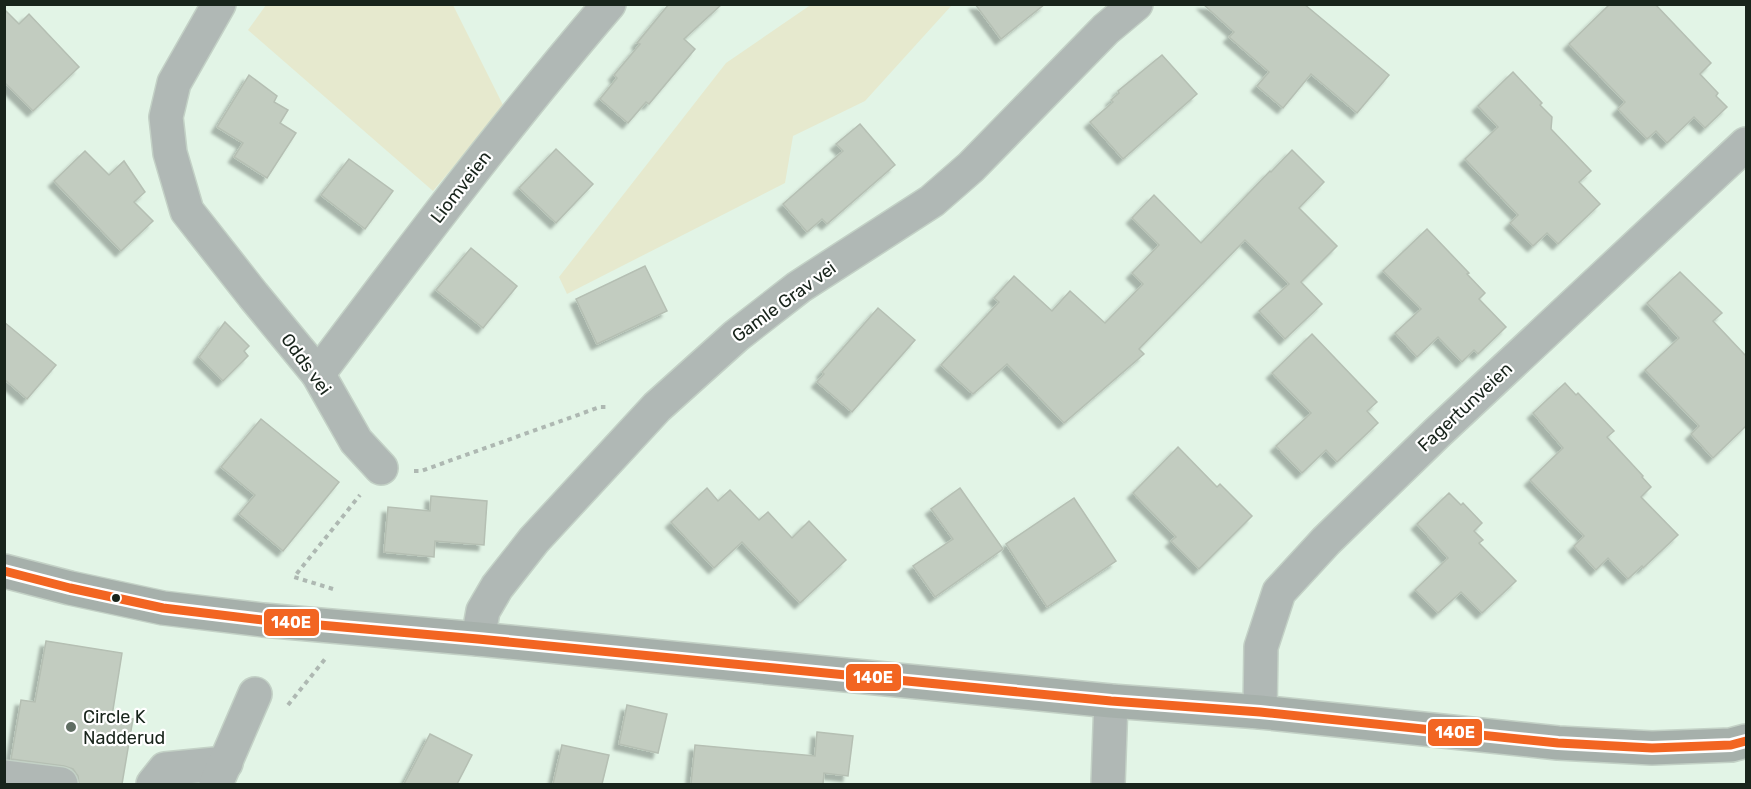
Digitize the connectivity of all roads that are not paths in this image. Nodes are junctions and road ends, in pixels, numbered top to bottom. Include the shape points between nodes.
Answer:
1 (219, 4) edge
2 (609, 4) edge
3 (1136, 4) edge
4 (1746, 144) edge
5 (318, 374) junction
6 (381, 468) road end
7 (4, 571) edge
8 (478, 639) junction
9 (255, 694) dead end
10 (1111, 701) junction
11 (1260, 712) junction
12 (1746, 741) edge
13 (221, 774) edge
14 (4, 777) edge
15 (61, 784) edge
16 (153, 784) edge
17 (1108, 784) edge

1 - 5 street, Odds vei via 174,83 166,117 170,153 187,211
2 - 5 street, Liomveien via 437,217
3 - 8 street, Gamle Grav vei via 933,201 799,287 736,336 657,407 534,540 497,587 483,611
4 - 11 street, Fagertunveien via 1437,433 1279,592 1261,647
5 - 6 street, Odds vei via 356,441
7 - 8 main road via 163,608
8 - 10 main road
9 - 13 street
10 - 11 main road
10 - 17 street
11 - 12 main road via 1570,744 1652,748
13 - 16 street via 165,769
14 - 15 street

